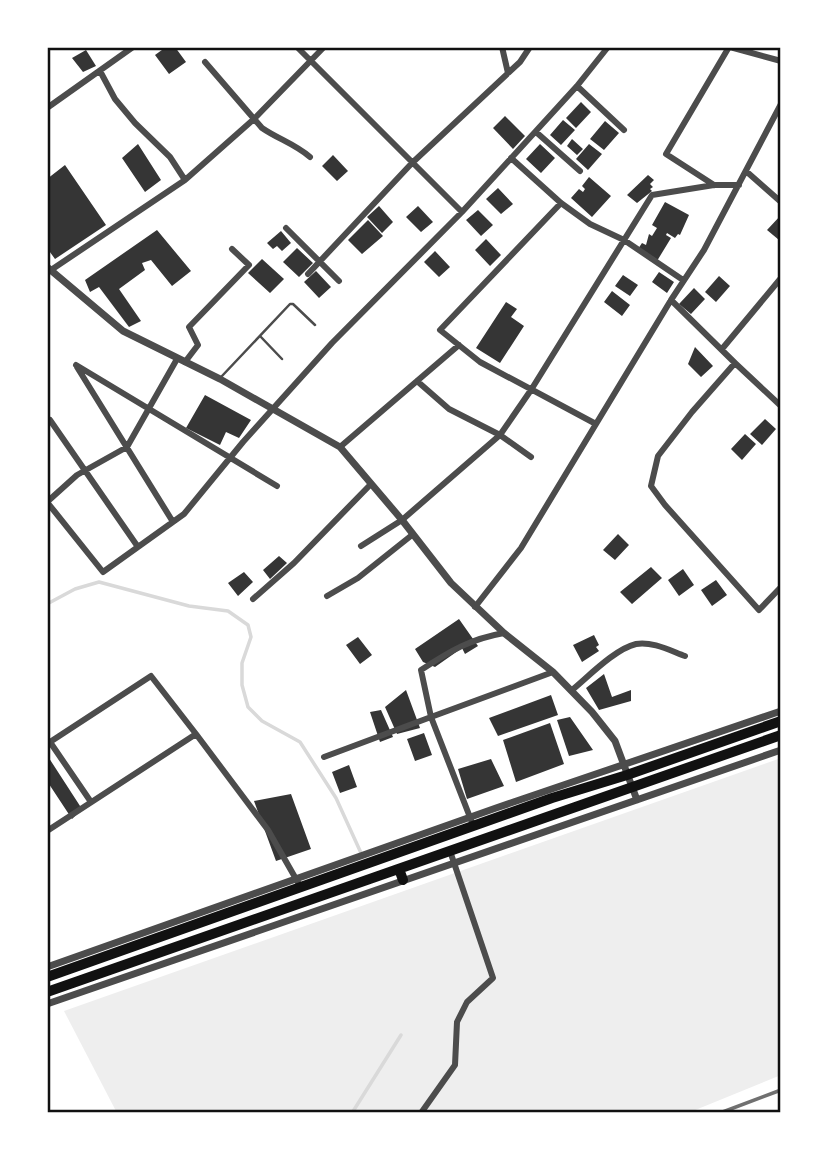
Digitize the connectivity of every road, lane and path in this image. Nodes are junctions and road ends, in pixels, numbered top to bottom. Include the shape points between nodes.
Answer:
1 (133, 47) edge
2 (297, 47) edge
3 (324, 47) edge
4 (502, 47) edge
5 (530, 47) edge
6 (608, 47) edge
7 (730, 47) edge
8 (781, 61) edge
9 (205, 62) dead end
10 (311, 62) junction
11 (100, 71) junction
12 (508, 73) junction
13 (577, 86) junction
14 (781, 104) edge
15 (47, 108) edge
16 (254, 119) junction
17 (624, 130) dead end
18 (536, 132) junction
19 (310, 157) dead end
20 (511, 158) junction
21 (412, 163) junction
22 (580, 171) dead end
23 (747, 172) junction
24 (185, 180) junction
25 (714, 185) junction
26 (739, 185) junction
27 (781, 202) edge
28 (561, 203) junction
29 (462, 212) junction
30 (286, 228) dead end
31 (624, 240) junction
32 (232, 249) dead end
33 (319, 262) junction
34 (49, 268) edge
35 (308, 274) dead end
36 (781, 278) edge
37 (339, 281) dead end
38 (683, 281) junction
39 (671, 300) junction
40 (315, 325) dead end
41 (259, 336) junction
42 (459, 345) junction
43 (722, 349) junction
44 (282, 359) dead end
45 (181, 361) junction
46 (735, 363) junction
47 (220, 379) junction
48 (417, 381) junction
49 (531, 390) junction
50 (781, 406) edge
51 (272, 408) junction
52 (148, 409) junction
53 (50, 419) dead end
54 (596, 424) junction
55 (499, 435) junction
56 (127, 447) junction
57 (340, 447) junction
58 (531, 457) dead end
59 (230, 458) junction
60 (85, 471) junction
61 (371, 484) junction
62 (277, 486) dead end
63 (47, 502) edge
64 (402, 520) junction
65 (173, 522) junction
66 (412, 535) junction
67 (360, 546) dead end
68 (138, 547) junction
69 (781, 587) edge
70 (327, 596) dead end
71 (253, 599) dead end
72 (475, 607) junction
73 (504, 633) junction
74 (685, 656) dead end
75 (553, 672) junction
76 (572, 690) junction
77 (781, 711) edge
78 (431, 717) junction
79 (781, 721) edge
80 (196, 734) junction
81 (781, 735) edge
82 (781, 750) edge
83 (324, 757) dead end
84 (626, 770) junction
85 (632, 788) junction
86 (637, 800) junction
87 (91, 802) junction
88 (471, 822) junction
89 (47, 831) edge
90 (450, 852) junction
91 (453, 862) junction
92 (401, 875) junction
93 (298, 883) junction
94 (183, 924) junction
95 (193, 947) junction
96 (47, 967) edge
97 (47, 977) edge
98 (47, 992) edge
99 (47, 1004) edge
100 (421, 1113) edge

1 - 11 street
2 - 10 street
3 - 10 street
4 - 12 street
5 - 12 street
6 - 13 street
7 - 8 street
7 - 25 street via 666,154
9 - 16 street
10 - 16 street
10 - 21 street
11 - 15 street
11 - 24 street via 115,99 170,157
12 - 21 street
13 - 17 street
13 - 18 street
14 - 23 street
16 - 19 street
16 - 24 street
18 - 20 street
18 - 22 street
20 - 28 street
20 - 29 street
21 - 29 street
21 - 33 street
23 - 26 street
23 - 27 street
24 - 34 street
25 - 26 street
25 - 31 street via 653,195
26 - 38 street
28 - 31 street
28 - 42 street via 440,330
29 - 51 street
30 - 33 street
31 - 38 street
31 - 49 street
32 - 45 street via 249,265 189,327 198,345
33 - 35 street
33 - 37 street
34 - 45 street via 123,331
36 - 43 street
38 - 39 street
39 - 43 street
39 - 54 street
40 - 41 lane via 290,304
41 - 44 lane
41 - 47 lane
42 - 48 street
42 - 49 street
43 - 46 street
45 - 47 street
45 - 52 street
46 - 50 street
46 - 69 street via 658,456 651,486 760,610
47 - 51 street
48 - 55 street via 449,409
48 - 57 street
49 - 54 street
49 - 55 street
51 - 57 street
51 - 59 street
52 - 56 street
52 - 56 street via 76,365
52 - 59 street
53 - 60 street
54 - 72 street via 521,548
55 - 58 street
55 - 64 street
56 - 60 street
56 - 65 street
57 - 61 street
59 - 62 street
59 - 65 street
60 - 63 street
60 - 68 street
61 - 64 street
61 - 71 street
63 - 68 street via 103,572
64 - 66 street
64 - 67 street
65 - 68 street
66 - 70 street
66 - 72 street
72 - 73 street
73 - 75 street
73 - 78 street via 456,647 421,670
74 - 76 street via 637,644 613,656
75 - 76 street
75 - 78 street
76 - 84 street via 615,741
77 - 84 street
78 - 83 street
78 - 88 street
79 - 84 highway
80 - 87 street
80 - 87 street via 151,676 50,742
80 - 93 street via 268,830
81 - 85 highway
82 - 86 street
84 - 85 street
84 - 88 highway
85 - 86 street
85 - 90 highway
86 - 91 street
87 - 89 street
88 - 93 highway
90 - 91 street
90 - 92 highway
91 - 92 street
91 - 100 street via 493,978 467,1002 457,1022 455,1065
92 - 95 highway
93 - 94 highway
94 - 96 street
94 - 97 highway
95 - 98 highway
95 - 99 street

